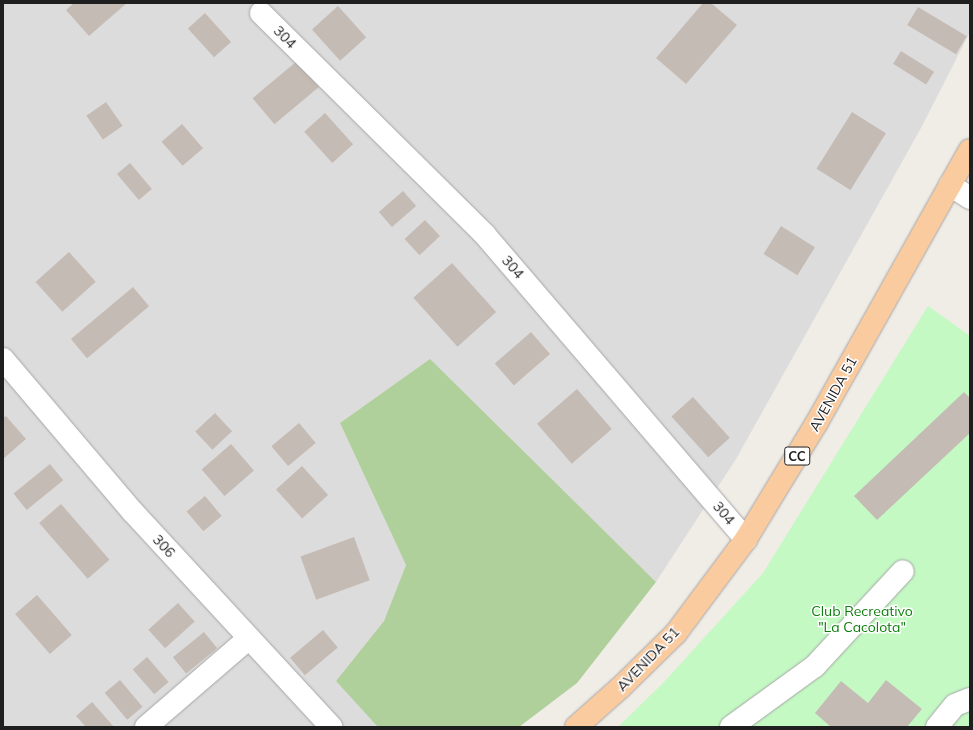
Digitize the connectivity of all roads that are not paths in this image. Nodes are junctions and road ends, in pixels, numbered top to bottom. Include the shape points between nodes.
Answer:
1 (261, 13) dead end
2 (970, 150) edge
3 (950, 185) junction
4 (970, 198) edge
5 (3, 359) edge
6 (746, 540) junction
7 (903, 571) dead end
8 (249, 638) junction
9 (970, 699) edge
10 (146, 727) edge
11 (331, 727) edge
12 (576, 727) edge
13 (731, 727) edge
14 (937, 727) edge

1 - 6 street, 304 via 485,234
2 - 3 main road, AVENIDA 51 / CC
3 - 4 street
3 - 6 main road, AVENIDA 51 / CC via 816,424
5 - 8 street, 306 via 132,511
6 - 12 main road, AVENIDA 51 / CC via 676,632 620,688
7 - 13 street via 815,666
8 - 10 street
8 - 11 street, 306
9 - 14 street via 956,705

